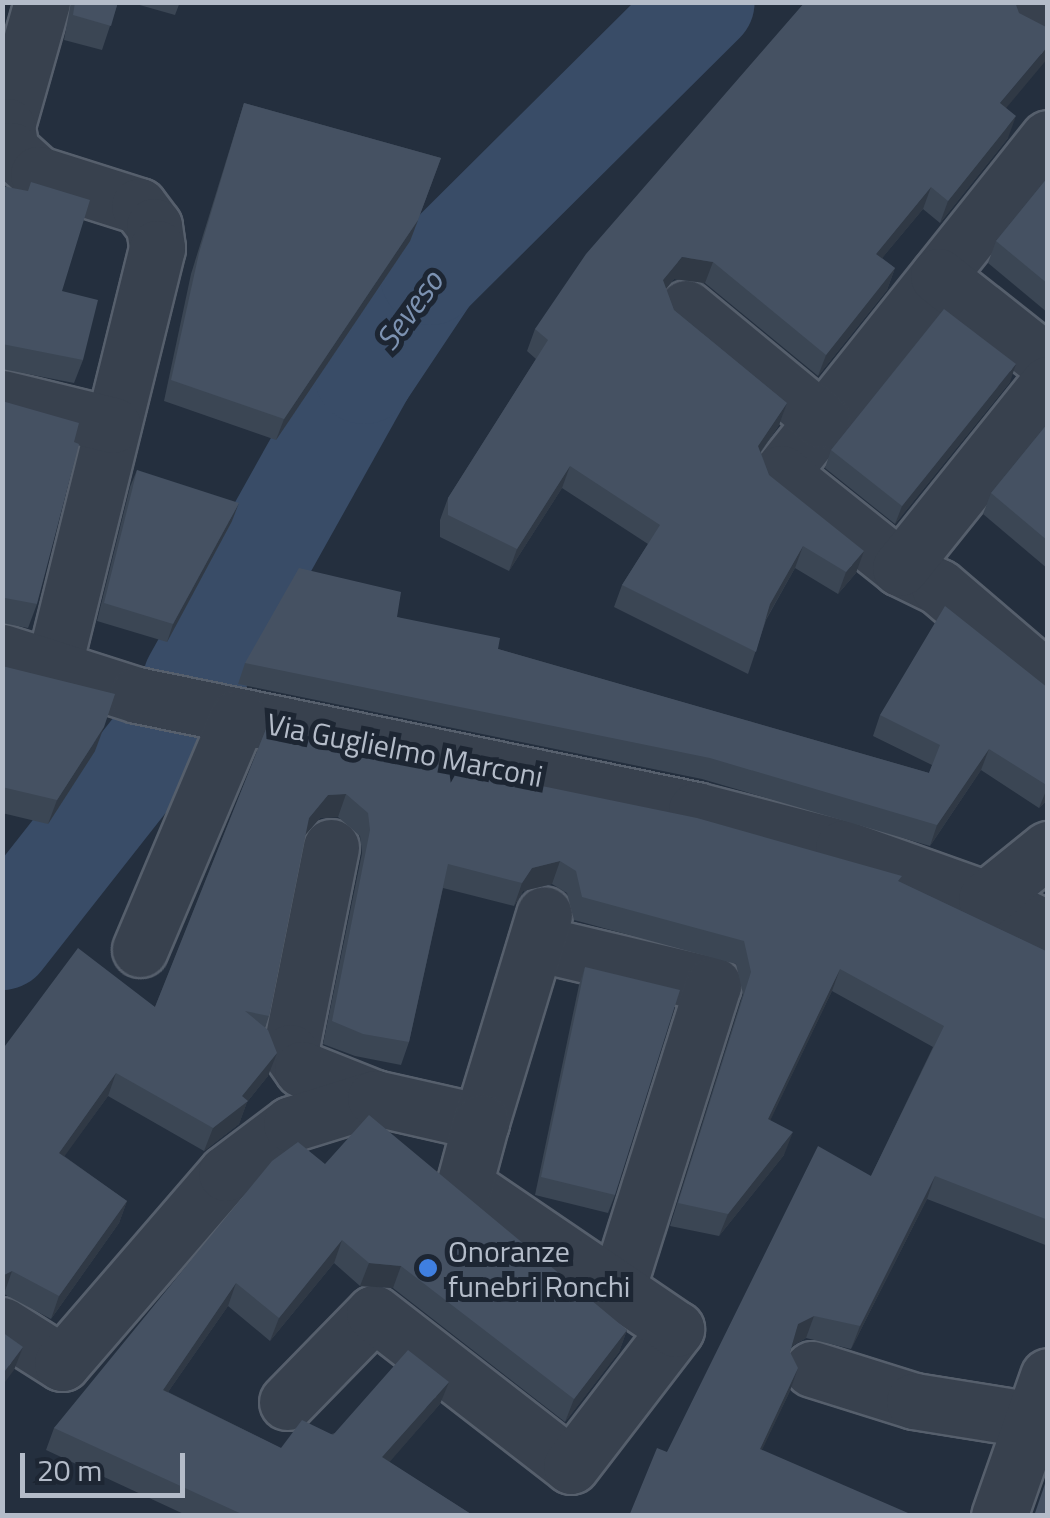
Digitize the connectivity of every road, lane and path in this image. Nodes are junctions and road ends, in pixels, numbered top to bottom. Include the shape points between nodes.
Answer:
1 (42, 2) edge
2 (1048, 138) edge
3 (9, 159) edge
4 (938, 276) junction
5 (686, 308) dead end
6 (1048, 363) edge
7 (1048, 384) edge
8 (2, 398) edge
9 (822, 420) junction
10 (113, 425) junction
11 (900, 568) junction
12 (1039, 655) edge
13 (28, 659) edge
14 (231, 715) junction
15 (331, 847) dead end
16 (1048, 849) edge
17 (986, 899) junction
18 (1048, 929) edge
19 (140, 948) dead end
20 (375, 1098) junction
21 (481, 1122) junction
22 (616, 1293) junction
23 (2, 1326) edge
24 (812, 1369) dead end
25 (1040, 1398) edge
26 (287, 1402) dead end
27 (999, 1516) edge

1 - 3 street via 7,126
2 - 4 street
3 - 10 street via 139,206 154,226 158,248
4 - 6 street
4 - 9 street
5 - 9 street
7 - 11 street
8 - 10 street
9 - 11 street via 781,473
10 - 13 street
11 - 12 street
13 - 14 street, Via Guglielmo Marconi via 137,695
14 - 17 street, Via Guglielmo Marconi
14 - 19 street, Via Guglielmo Marconi via 211,782
15 - 20 street via 290,1052 302,1068
16 - 17 street
17 - 18 street, Via Guglielmo Marconi
20 - 21 street
20 - 23 street via 291,1124 226,1173 62,1363
21 - 22 street via 464,1186
21 - 22 street via 540,928 718,970
22 - 26 street via 676,1329 571,1466 374,1313
24 - 25 street via 914,1401
25 - 27 street

